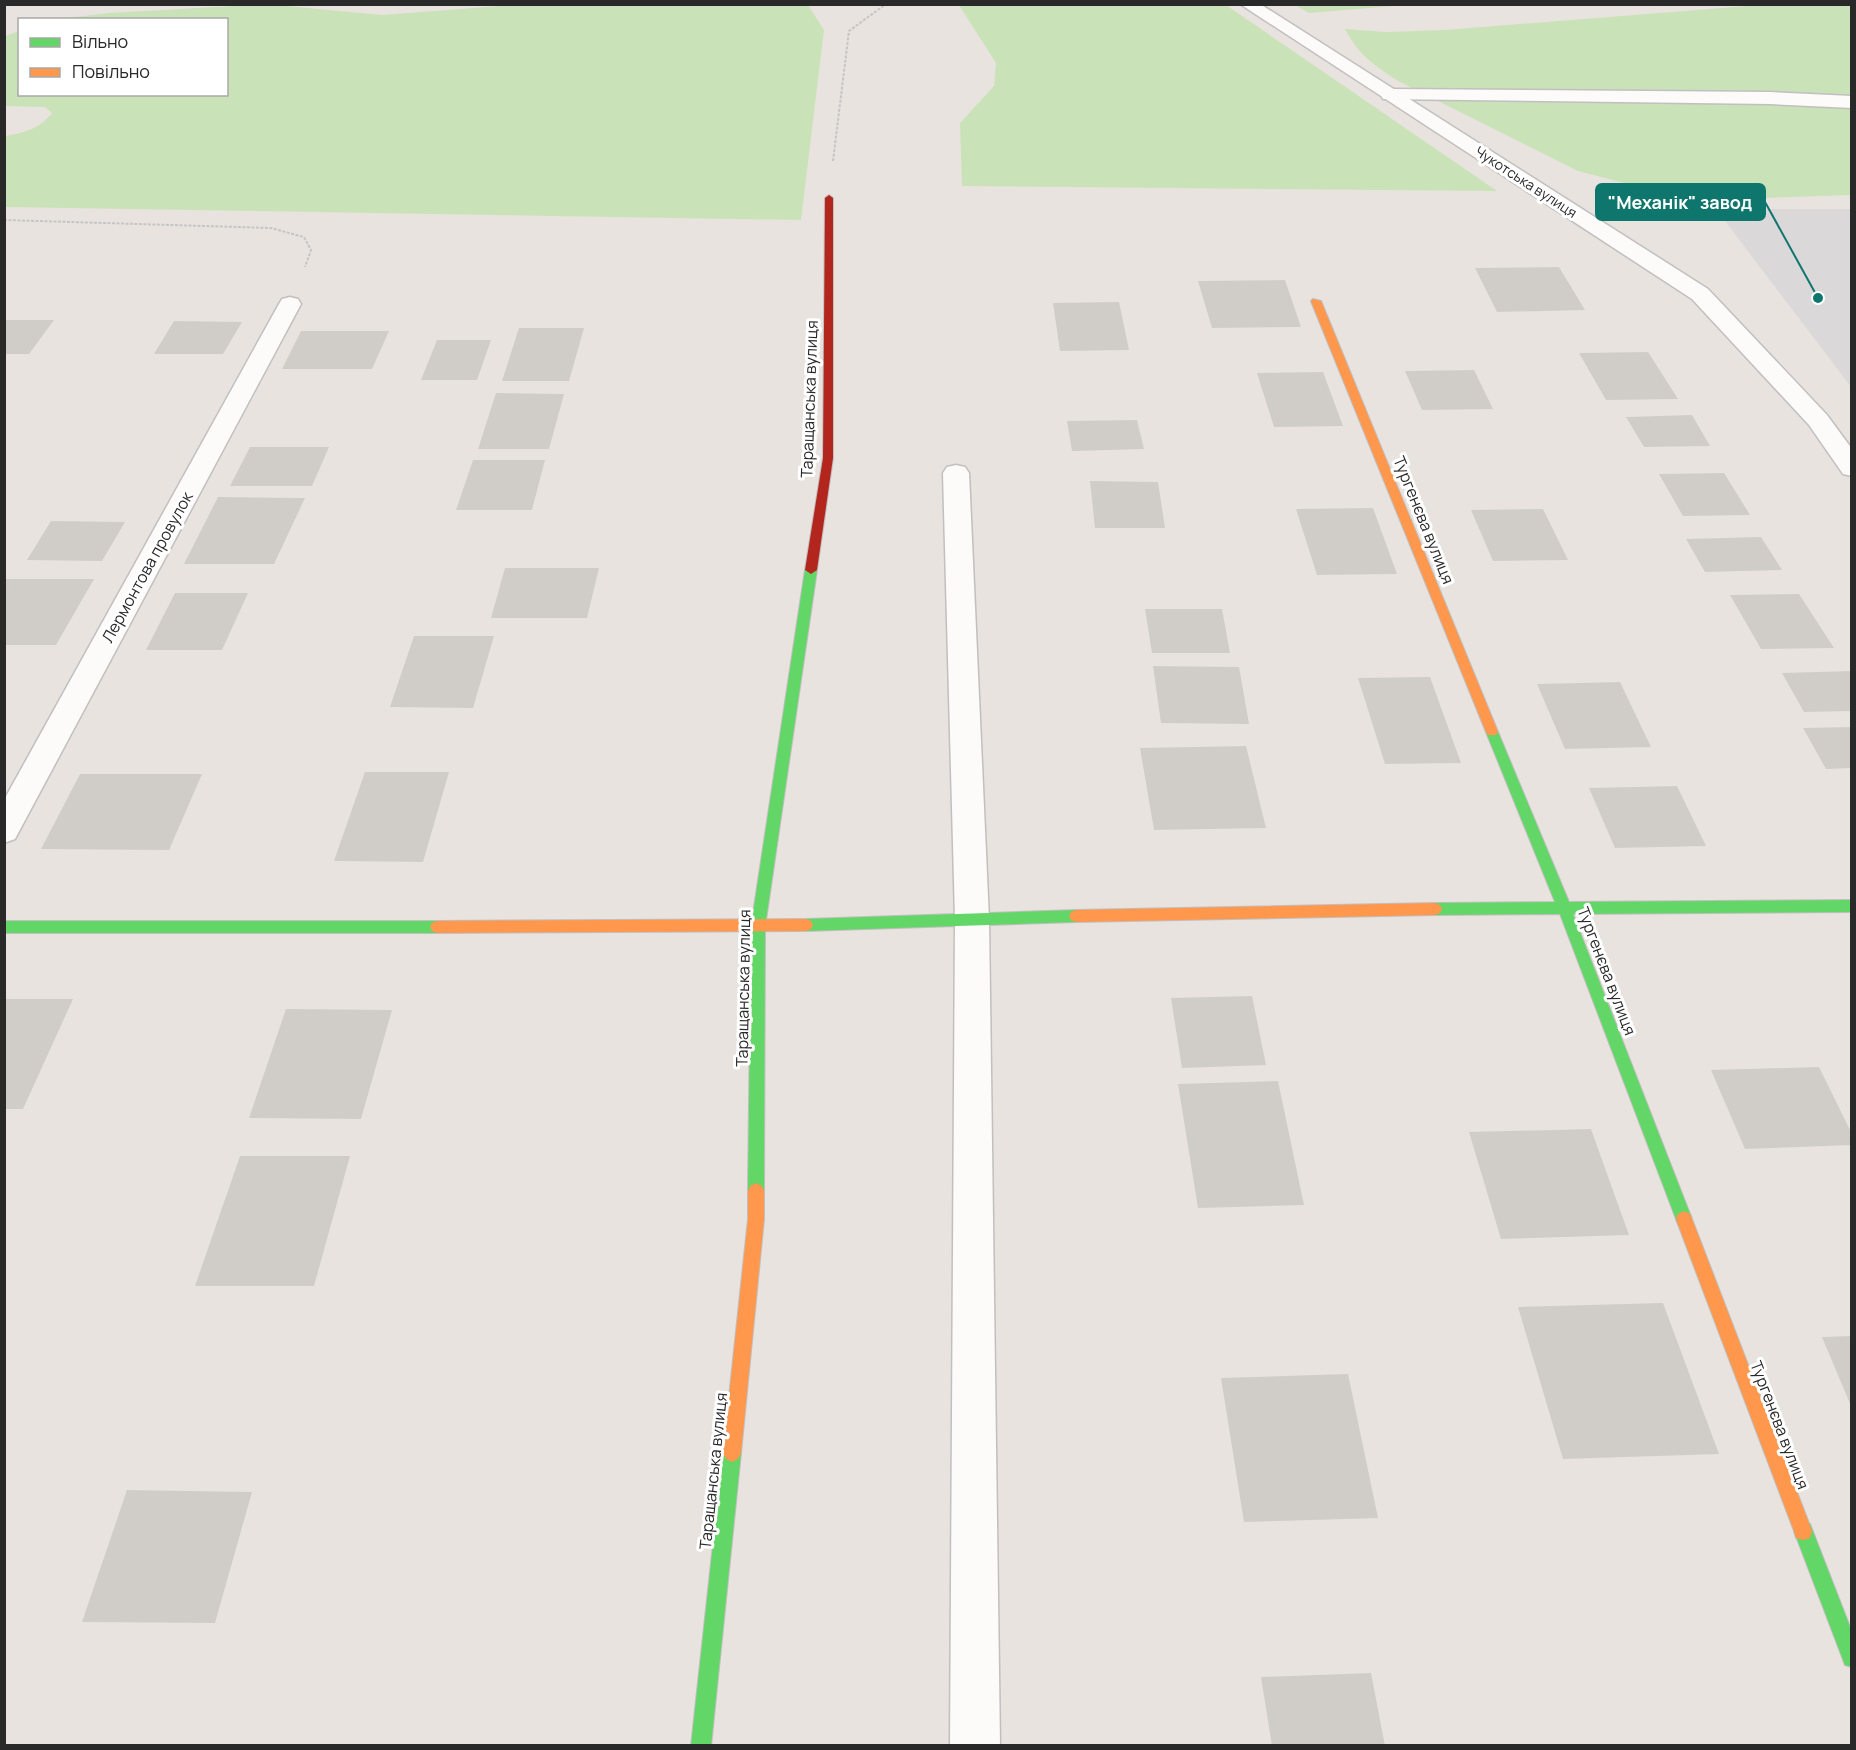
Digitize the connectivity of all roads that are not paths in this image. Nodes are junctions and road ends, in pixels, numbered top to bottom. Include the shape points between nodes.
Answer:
1 (1248, 4) edge
2 (1390, 95) junction
3 (1851, 102) edge
4 (829, 198) road end
5 (1316, 301) dead end
6 (290, 304) road end
7 (1851, 468) edge
8 (956, 473) dead end
9 (4, 830) edge
10 (1851, 906) edge
11 (1564, 907) junction
12 (972, 919) junction
13 (4, 927) edge
14 (758, 927) junction
15 (1851, 1659) edge
16 (701, 1746) edge
17 (975, 1746) edge

1 - 2 street, Чукотська вулиця
2 - 3 street
2 - 7 street, Чукотська вулиця via 1700,294 1818,420
4 - 14 street, Таращанська вулиця via 828,458
5 - 11 street, Тургенєва вулиця
6 - 9 street, Лермонтова провулок
8 - 12 street
10 - 11 street
11 - 12 street
11 - 15 street, Тургенєва вулиця
12 - 14 street
12 - 17 street
13 - 14 street
14 - 16 street, Таращанська вулиця via 756,1219

